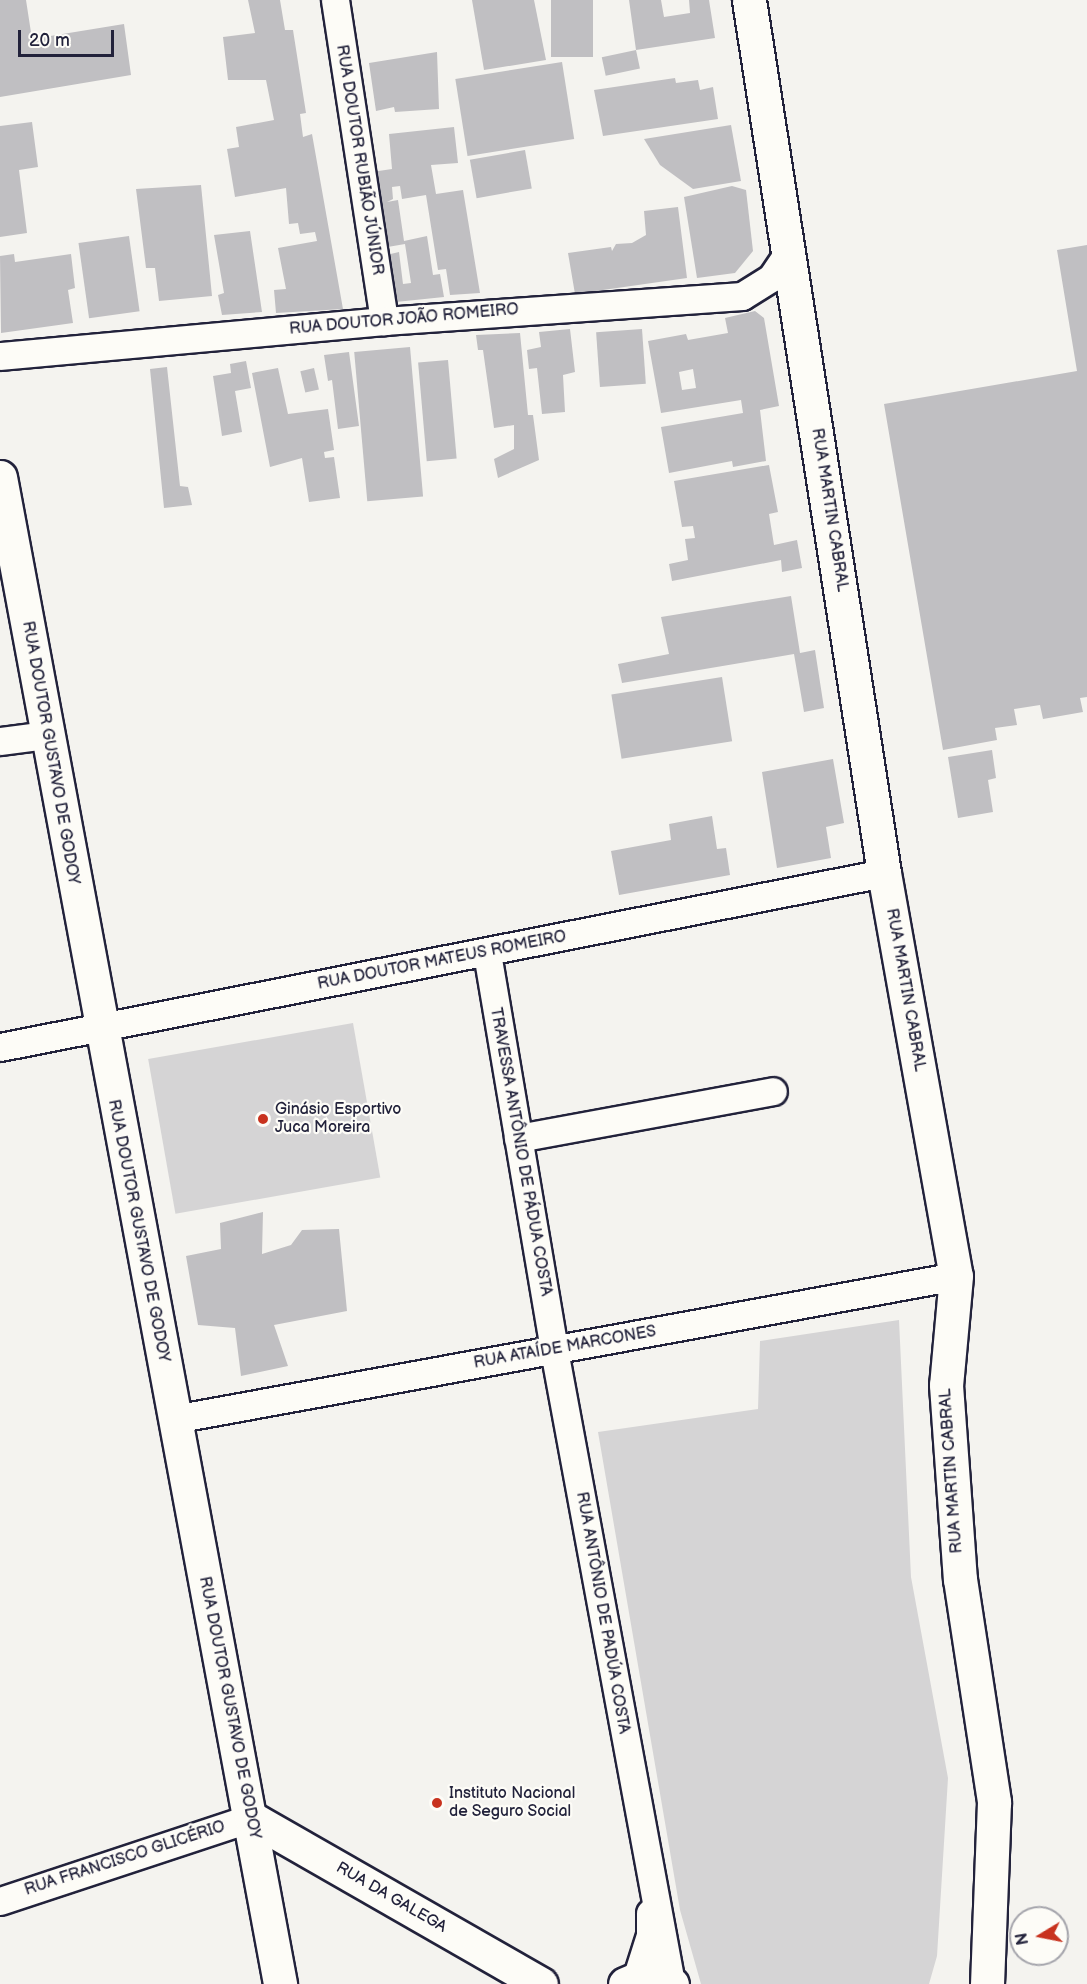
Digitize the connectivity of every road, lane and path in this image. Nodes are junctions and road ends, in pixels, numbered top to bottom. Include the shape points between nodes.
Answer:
1 (335, 0) edge
2 (749, 0) edge
3 (789, 251) junction
4 (384, 321) junction
5 (0, 356) edge
6 (0, 477) edge
7 (46, 735) junction
8 (0, 741) edge
9 (884, 873) junction
10 (487, 953) junction
11 (100, 1028) junction
12 (0, 1047) edge
13 (773, 1091) dead end
14 (518, 1138) junction
15 (956, 1276) junction
16 (554, 1350) junction
17 (174, 1419) junction
18 (251, 1818) junction
19 (651, 1876) junction
20 (0, 1901) edge
21 (631, 1980) edge
22 (545, 1982) edge
23 (672, 1983) edge
24 (280, 1984) edge
25 (987, 1984) edge

1 - 4 street, RUA DOUTOR RUBIÃO JÚNIOR
2 - 3 main road, RUA MARTIN CABRAL
3 - 4 street, RUA DOUTOR JOÃO ROMEIRO via 771,278 742,296
3 - 9 main road, RUA MARTIN CABRAL
4 - 5 street, RUA DOUTOR JOÃO ROMEIRO
6 - 7 main road, RUA DOUTOR GUSTAVO DE GODOY
7 - 8 street
7 - 11 main road, RUA DOUTOR GUSTAVO DE GODOY
9 - 10 street, RUA DOUTOR MATEUS ROMEIRO
9 - 15 main road, RUA MARTIN CABRAL
10 - 11 street, RUA DOUTOR MATEUS ROMEIRO
10 - 14 street, TRAVESSA ANTÔNIO DE PÁDUA COSTA
11 - 12 street, RUA DOUTOR MATEUS ROMEIRO
11 - 17 main road, RUA DOUTOR GUSTAVO DE GODOY
13 - 14 street
14 - 16 street, TRAVESSA ANTÔNIO DE PÁDUA COSTA
15 - 16 street, RUA ATAÍDE MARCONES
15 - 25 main road, RUA MARTIN CABRAL via 946,1384 960,1579 994,1802
16 - 17 street, RUA ATAÍDE MARCONES
16 - 19 street, RUA ANTÔNIO DE PADÚA COSTA
17 - 18 main road, RUA DOUTOR GUSTAVO DE GODOY
18 - 20 street, RUA FRANCISCO GLICÉRIO
18 - 22 main road, RUA DA GALEGA
18 - 24 main road, RUA DOUTOR GUSTAVO DE GODOY
19 - 21 street, RUA ANTÔNIO DE PADÚA COSTA via 650,1935
19 - 23 street, RUA ANTÔNIO DE PADÚA COSTA
21 - 23 main road via 659,1976

